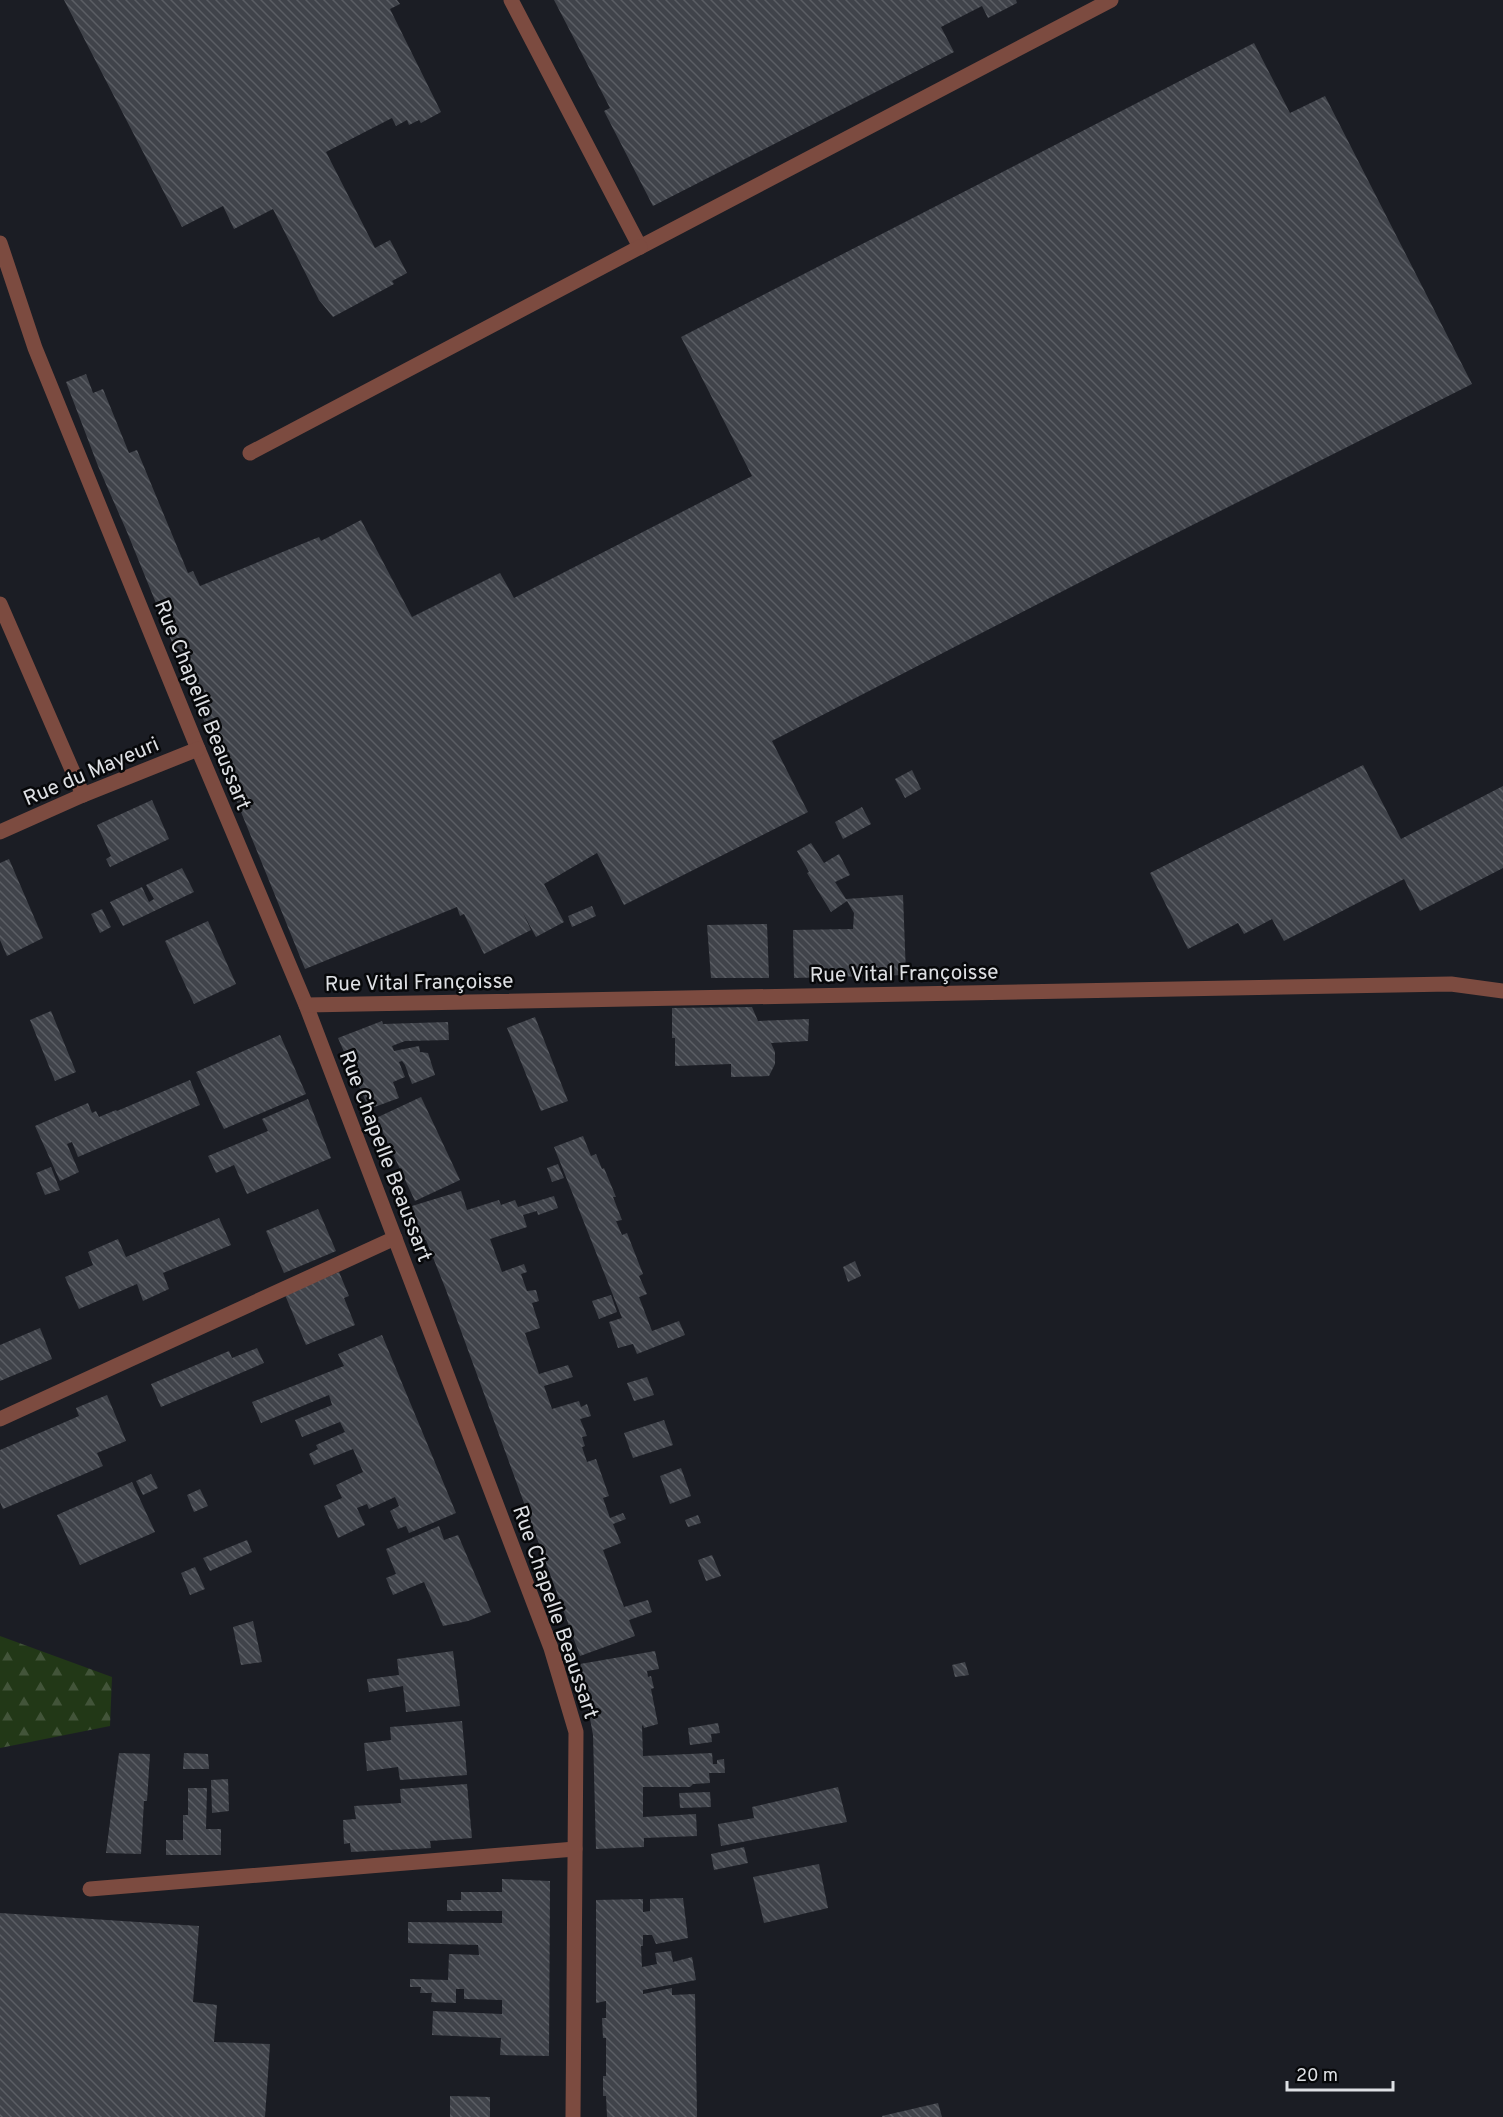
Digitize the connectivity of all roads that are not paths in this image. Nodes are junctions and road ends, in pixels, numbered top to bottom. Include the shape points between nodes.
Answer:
1 (511, 0) edge
2 (1111, 0) edge
3 (0, 243) edge
4 (640, 247) junction
5 (250, 453) dead end
6 (0, 604) edge
7 (198, 749) junction
8 (83, 795) junction
9 (0, 832) edge
10 (1503, 991) edge
11 (306, 1005) junction
12 (395, 1238) junction
13 (0, 1419) edge
14 (575, 1849) junction
15 (90, 1889) dead end
16 (573, 2117) edge

1 - 4 street
2 - 4 street
3 - 7 street, Rue Chapelle Beaussart via 35,348
4 - 5 street
6 - 8 street
7 - 8 street, Rue du Mayeuri
7 - 11 street, Rue Chapelle Beaussart
8 - 9 street, Rue du Mayeuri
10 - 11 street, Rue Vital Françoisse via 1451,984
11 - 12 street, Rue Chapelle Beaussart
12 - 13 street
12 - 14 street, Rue Chapelle Beaussart via 551,1648 576,1732
14 - 15 street
14 - 16 street, Rue Chapelle Beaussart

